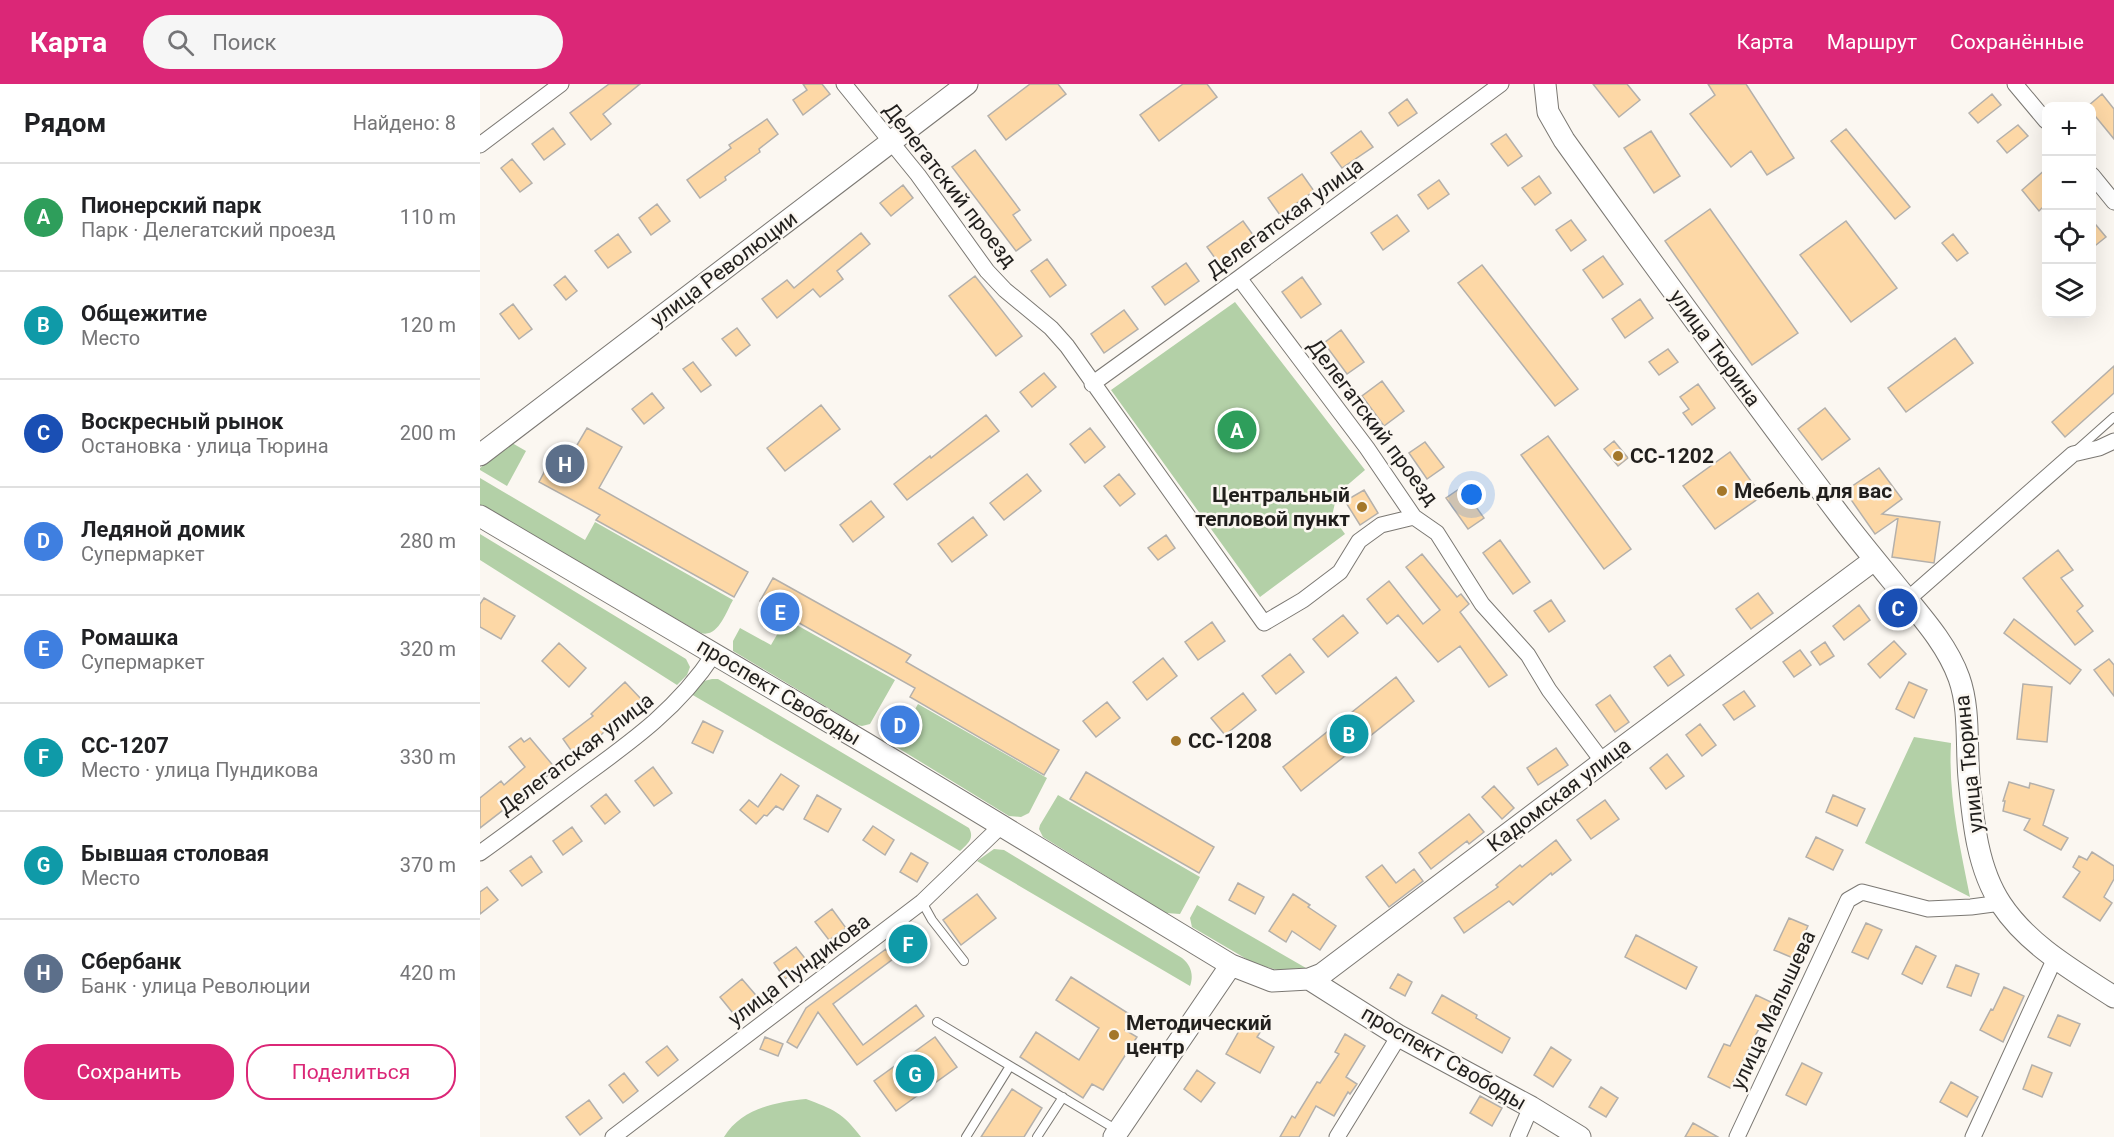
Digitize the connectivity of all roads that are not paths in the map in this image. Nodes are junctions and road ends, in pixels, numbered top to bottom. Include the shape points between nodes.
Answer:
1 (561, 84) edge
2 (844, 84) edge
3 (967, 84) edge
4 (1501, 84) edge
5 (1545, 84) edge
6 (2015, 84) edge
7 (2042, 116) edge
8 (891, 141) junction
9 (480, 145) edge
10 (2096, 181) edge
11 (2114, 202) edge
12 (1239, 278) junction
13 (1092, 384) junction
14 (2114, 417) edge
15 (2114, 441) edge
16 (2073, 454) junction
17 (480, 455) edge
18 (480, 516) edge
19 (1414, 517) junction
20 (1874, 560) junction
21 (1907, 600) junction
22 (714, 654) junction
23 (1603, 762) junction
24 (1002, 825) junction
25 (480, 853) edge
26 (922, 902) junction
27 (2001, 903) junction
28 (2055, 958) junction
29 (964, 961) dead end
30 (1231, 965) junction
31 (1309, 979) junction
32 (2114, 997) edge
33 (937, 1022) dead end
34 (1399, 1036) junction
35 (1010, 1066) junction
36 (1063, 1097) junction
37 (1531, 1107) junction
38 (1116, 1134) edge
39 (614, 1137) edge
40 (966, 1137) edge
41 (1037, 1137) edge
42 (1337, 1137) edge
43 (1518, 1137) edge
44 (1580, 1137) edge
45 (1737, 1137) edge
46 (1973, 1137) edge

1 - 9 street
2 - 8 street, Делегатский проезд
3 - 8 street, улица Революции
4 - 12 street, Делегатская улица
5 - 20 street, улица Тюрина via 1548,112 1564,140
6 - 7 street
8 - 13 street, Делегатский проезд via 987,271 1051,328
8 - 17 street, улица Революции
10 - 11 street
12 - 13 street, Делегатская улица
12 - 19 street, Делегатский проезд
13 - 19 street, Делегатский проезд via 1264,623 1340,572 1359,541 1381,525
14 - 16 lane
15 - 16 street
16 - 21 street
18 - 22 street, проспект Свободы
19 - 23 street, Делегатский проезд via 1437,533 1482,604 1528,655
20 - 21 street, улица Тюрина
20 - 23 street, Кадомская улица
21 - 27 street, улица Тюрина via 1943,647 1960,680 1978,847
22 - 24 street, проспект Свободы
22 - 25 street, Делегатская улица via 700,676 662,716
23 - 31 street, Кадомская улица via 1322,974
24 - 26 street, улица Пундикова
24 - 30 street, проспект Свободы
26 - 29 lane
26 - 39 street, улица Пундикова
27 - 28 street, улица Тюрина via 2018,925
27 - 45 street, улица Малышева via 1928,909 1862,892 1848,900
28 - 32 street, улица Тюрина
28 - 46 street
30 - 31 street, Кадомская улица via 1272,981
30 - 38 street
31 - 34 street, проспект Свободы
33 - 35 lane
34 - 37 street, проспект Свободы
34 - 42 street
35 - 36 lane
35 - 40 lane
36 - 38 lane
36 - 41 lane
37 - 43 street
37 - 44 street, проспект Свободы

